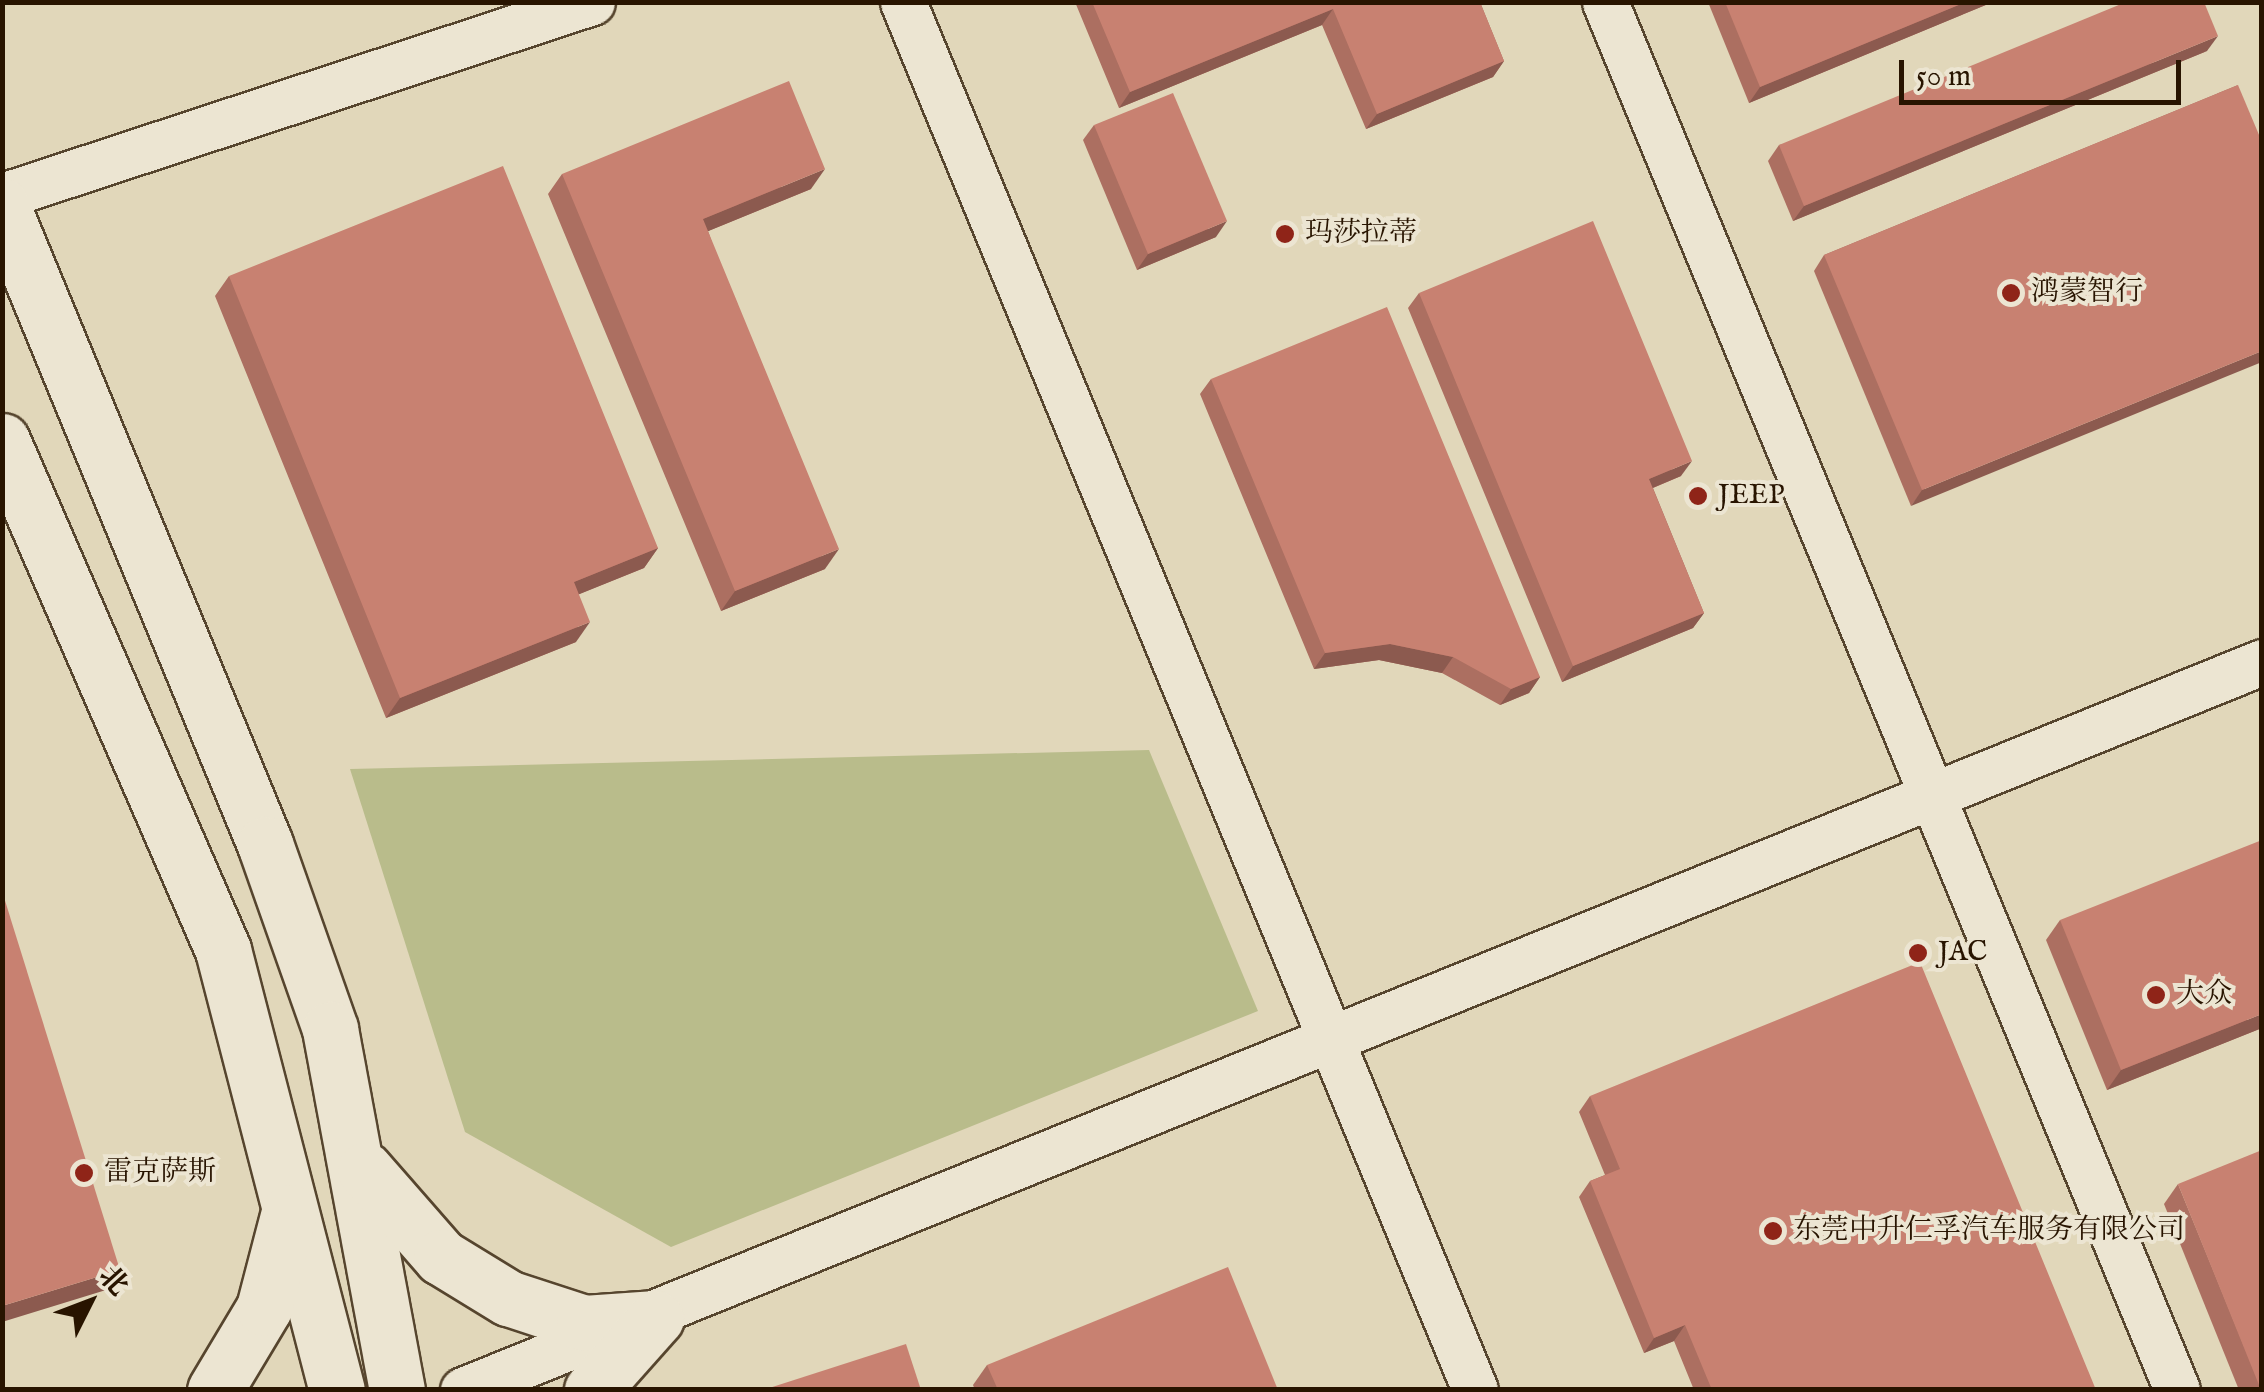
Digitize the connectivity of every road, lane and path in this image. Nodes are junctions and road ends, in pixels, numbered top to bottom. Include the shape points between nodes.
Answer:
1 (592, 2) edge
2 (903, 2) edge
3 (1605, 2) edge
4 (2, 196) edge
5 (2, 206) edge
6 (2, 441) edge
7 (2262, 662) edge
8 (1932, 796) junction
9 (1332, 1042) junction
10 (362, 1166) junction
11 (290, 1199) junction
12 (656, 1318) junction
13 (214, 1390) edge
14 (337, 1390) edge
15 (397, 1390) edge
16 (463, 1390) edge
17 (592, 1390) edge
18 (1475, 1390) edge
19 (2177, 1390) edge

1 - 4 street
2 - 9 street
3 - 8 street
5 - 10 main road via 265,844 330,1029
6 - 11 main road via 223,950
7 - 8 street
8 - 9 street
8 - 19 street
9 - 12 street
9 - 18 street
10 - 12 main road via 440,1257 508,1298 584,1323
10 - 15 main road
11 - 13 main road via 264,1308
11 - 14 main road
12 - 16 street
12 - 17 main road

